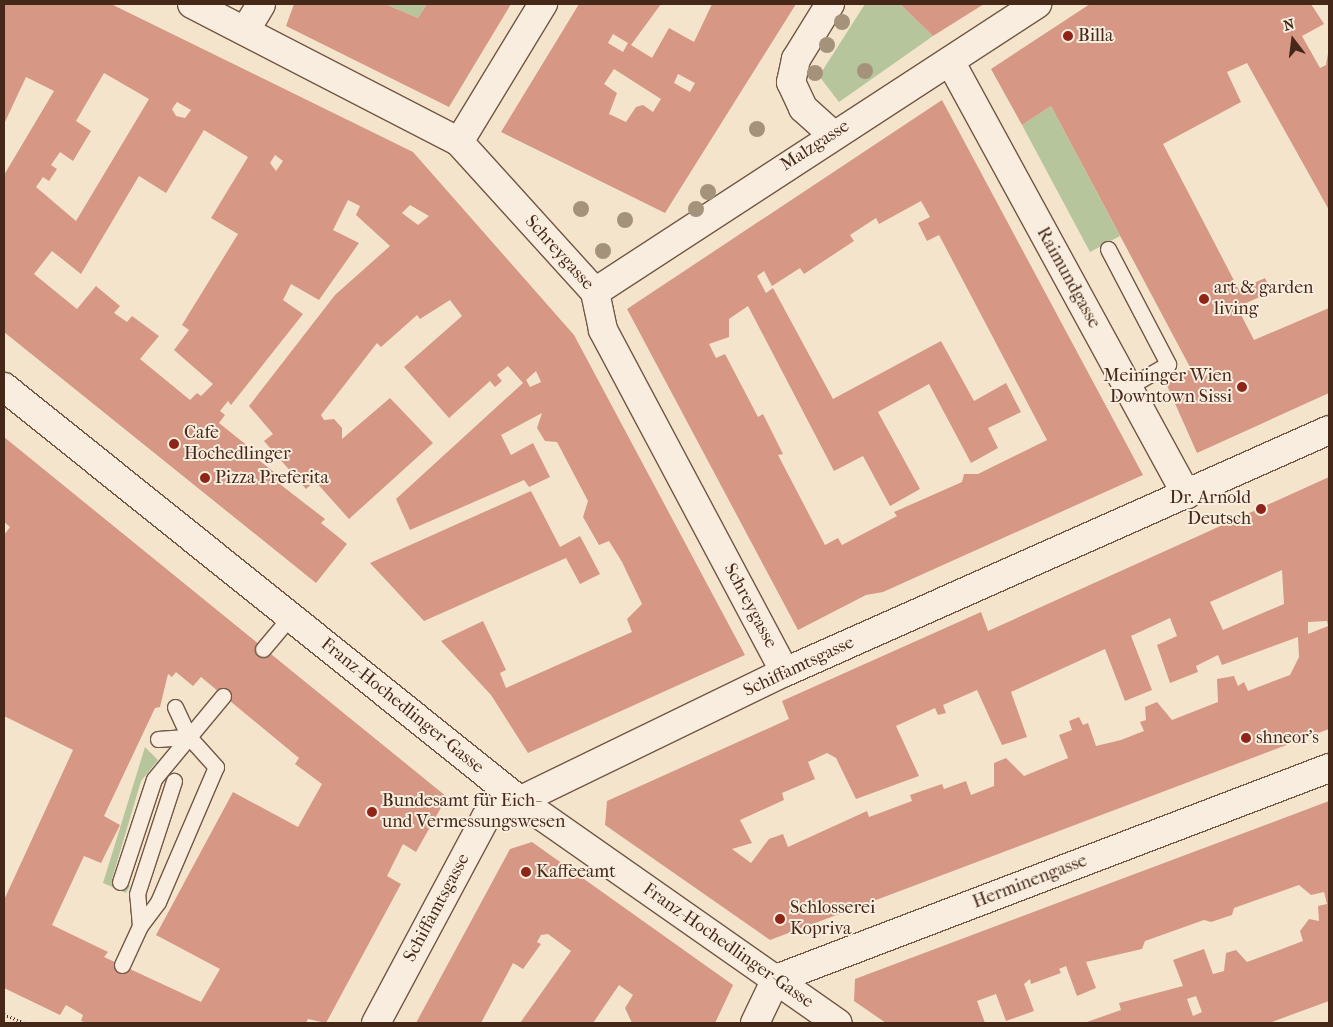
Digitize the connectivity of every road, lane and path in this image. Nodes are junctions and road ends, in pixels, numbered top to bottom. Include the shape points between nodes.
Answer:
1 (192, 4) edge
2 (261, 4) edge
3 (543, 4) edge
4 (830, 4) edge
5 (1037, 4) edge
6 (245, 31) junction
7 (950, 61) junction
8 (832, 134) junction
9 (459, 142) junction
10 (1108, 249) dead end
11 (595, 292) junction
12 (4, 387) edge
13 (1128, 387) junction
14 (1329, 430) edge
15 (1187, 495) junction
16 (290, 616) junction
17 (263, 650) dead end
18 (785, 672) junction
19 (223, 696) dead end
20 (175, 707) dead end
21 (189, 737) junction
22 (158, 740) dead end
23 (1329, 768) edge
24 (174, 782) dead end
25 (519, 800) junction
26 (120, 882) dead end
27 (140, 926) junction
28 (122, 965) dead end
29 (776, 979) junction
30 (4, 1014) edge
31 (24, 1023) edge
32 (376, 1023) edge
33 (755, 1023) edge
34 (838, 1023) edge

1 - 6 street, Schreygasse
2 - 6 street
3 - 9 street
4 - 8 street via 796,59 791,82 803,108
5 - 7 street, Malzgasse
6 - 9 street, Schreygasse
7 - 8 street, Malzgasse
7 - 13 street, Raimundgasse
8 - 11 street, Malzgasse
9 - 11 street, Schreygasse
10 - 13 lane via 1168,364
11 - 18 street, Schreygasse via 603,330
12 - 16 street, Franz-Hochedlinger-Gasse
13 - 15 street, Raimundgasse
14 - 15 street, Schiffamtsgasse
15 - 18 street, Schiffamtsgasse
16 - 17 lane
16 - 25 street, Franz-Hochedlinger-Gasse
18 - 25 street, Schiffamtsgasse
19 - 21 lane
20 - 21 lane
21 - 22 lane
21 - 26 lane via 154,779
21 - 27 lane via 216,767 158,902
23 - 29 street, Herminengasse
24 - 27 lane via 138,894
25 - 29 street, Franz-Hochedlinger-Gasse
25 - 32 street, Schiffamtsgasse via 486,817
27 - 28 lane
29 - 33 street
29 - 34 street, Franz-Hochedlinger-Gasse
30 - 31 path

